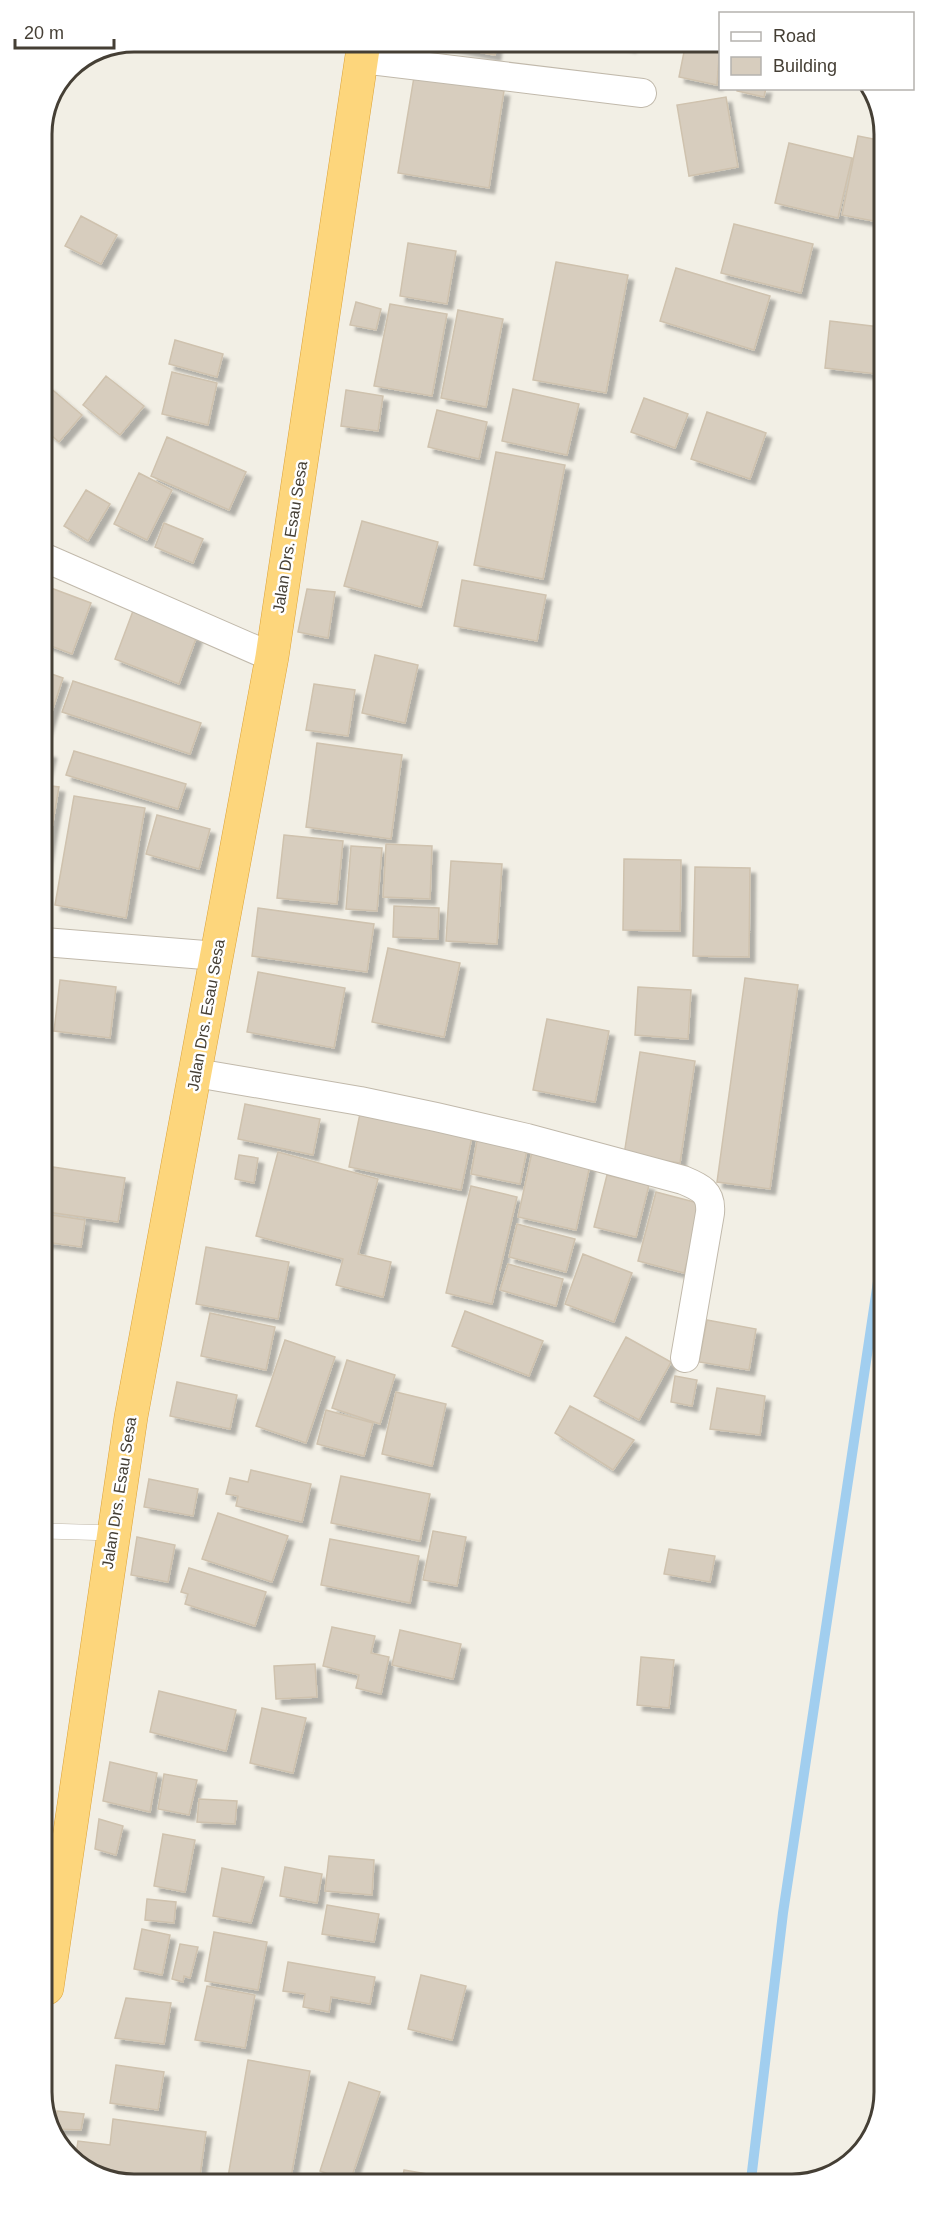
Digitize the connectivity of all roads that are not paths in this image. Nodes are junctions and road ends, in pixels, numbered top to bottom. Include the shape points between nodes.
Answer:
1 (363, 53) edge
2 (376, 53) edge
3 (642, 93) dead end
4 (53, 561) edge
5 (272, 657) junction
6 (53, 943) edge
7 (217, 956) junction
8 (196, 1073) junction
9 (685, 1358) dead end
10 (53, 1531) edge
11 (113, 1533) junction
12 (53, 1940) edge

1 - 5 highway, Jalan Drs. Esau Sesa
2 - 3 street
4 - 5 street
5 - 7 highway, Jalan Drs. Esau Sesa
6 - 7 street
7 - 8 highway, Jalan Drs. Esau Sesa
8 - 9 street via 360,1101 527,1138 701,1188 709,1197 710,1213
8 - 11 highway, Jalan Drs. Esau Sesa via 153,1289
10 - 11 lane
11 - 12 highway, Jalan Drs. Esau Sesa

